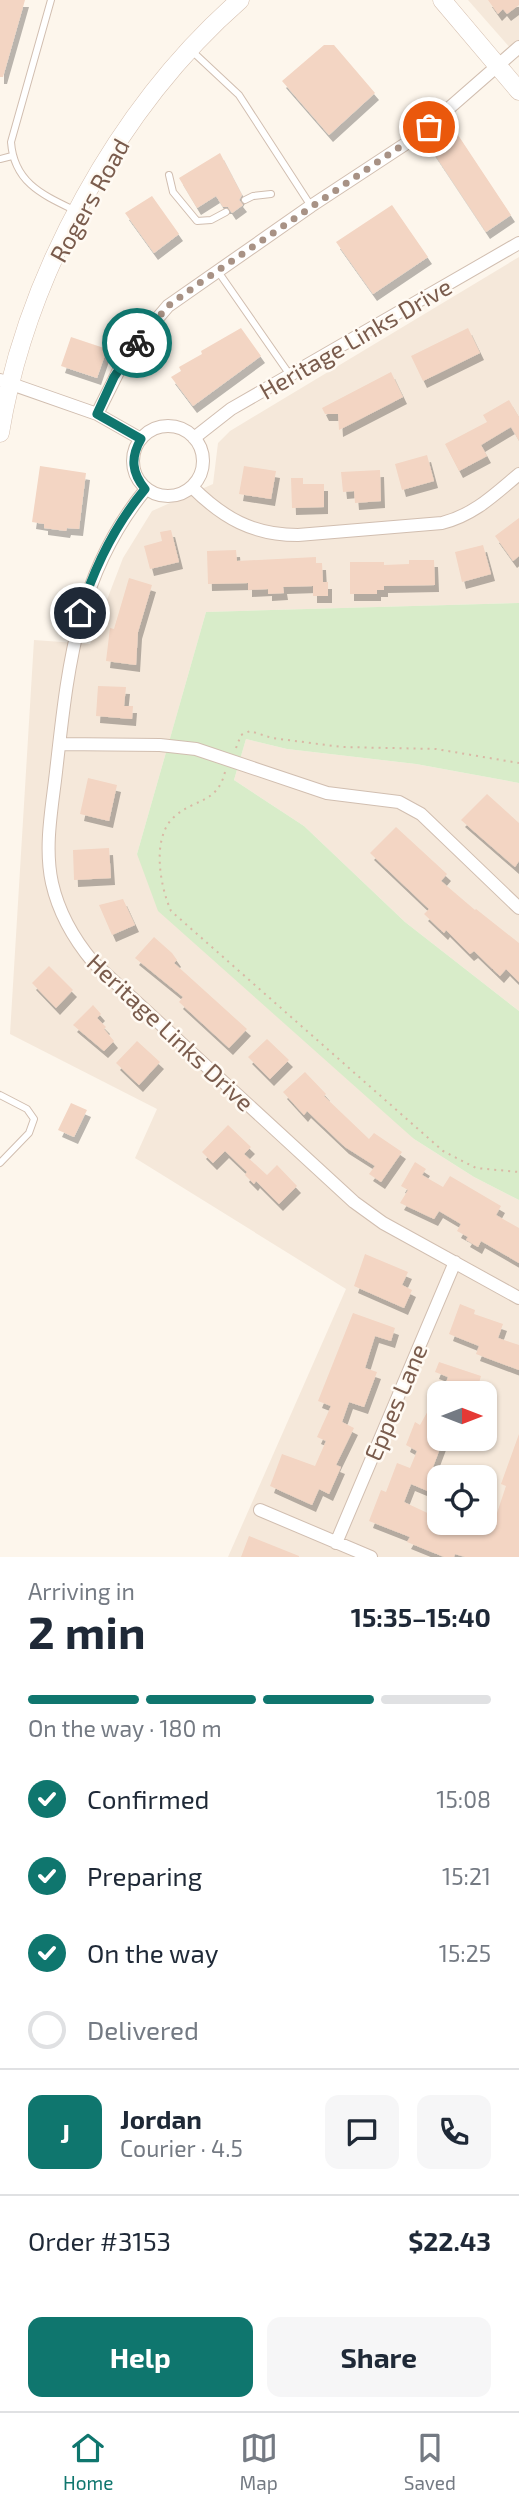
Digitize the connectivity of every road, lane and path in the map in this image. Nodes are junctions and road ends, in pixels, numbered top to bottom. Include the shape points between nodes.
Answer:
1 (51, 0) edge
2 (240, 0) edge
3 (443, 0) edge
4 (519, 47) edge
5 (191, 50) junction
6 (499, 64) junction
7 (519, 91) edge
8 (12, 156) junction
9 (0, 159) edge
10 (169, 175) dead end
11 (271, 194) dead end
12 (246, 200) dead end
13 (311, 206) junction
14 (76, 212) junction
15 (226, 212) dead end
16 (519, 243) edge
17 (217, 270) junction
18 (290, 375) junction
19 (4, 382) edge
20 (97, 414) junction
21 (0, 433) edge
22 (194, 438) junction
23 (141, 439) junction
24 (519, 474) edge
25 (192, 487) junction
26 (145, 489) junction
27 (60, 744) junction
28 (231, 758) junction
29 (519, 763) edge
30 (518, 904) edge
31 (0, 1095) edge
32 (0, 1163) edge
33 (519, 1172) edge
34 (454, 1262) junction
35 (519, 1298) edge
36 (260, 1510) dead end
37 (336, 1543) junction
38 (370, 1557) edge

1 - 8 lane via 11,142
2 - 5 main road, Rogers Road
3 - 6 main road
4 - 6 street
5 - 13 lane via 239,95
5 - 14 main road, Rogers Road via 113,149
6 - 7 main road
6 - 13 street via 416,137
8 - 9 lane
8 - 14 lane via 34,191
10 - 15 lane via 173,192 197,221
11 - 12 lane
13 - 17 street
14 - 19 main road, Rogers Road
16 - 18 street, Heritage Links Drive
17 - 18 lane
17 - 20 street via 168,306 127,355
18 - 22 street, Heritage Links Drive via 231,409
19 - 20 street
19 - 21 main road, Rogers Road
20 - 23 street
22 - 23 street via 167,426
22 - 25 street via 203,458
23 - 26 street via 133,460
24 - 25 street via 461,518 298,535 275,535 235,522
25 - 26 street via 169,497
26 - 27 street, Heritage Links Drive via 99,560 85,595 75,631
27 - 28 street via 160,745
27 - 34 street, Heritage Links Drive via 49,865 63,917 82,948 354,1202
28 - 29 path via 241,735 250,731 342,747 436,749
28 - 30 street via 333,794 410,807
28 - 33 path via 219,790 173,818 163,831 162,872 171,911 443,1151 476,1168
31 - 32 lane via 27,1109 34,1119 29,1133
34 - 35 street, Heritage Links Drive
34 - 37 street, Eppes Lane
36 - 37 street
37 - 38 street

